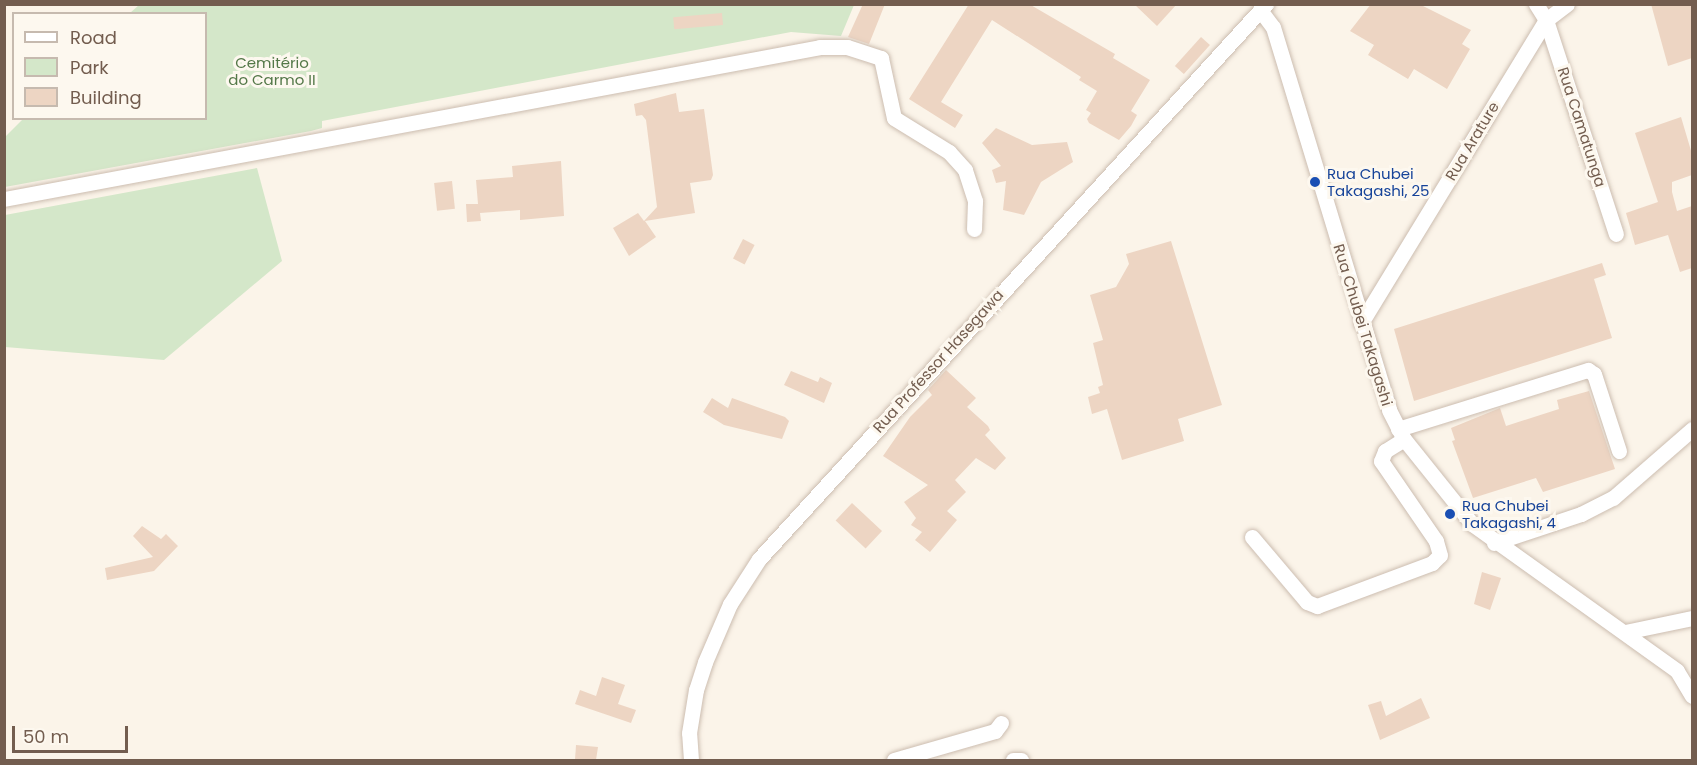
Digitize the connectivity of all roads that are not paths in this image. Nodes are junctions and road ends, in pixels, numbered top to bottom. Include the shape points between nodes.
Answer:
1 (1536, 4) edge
2 (1567, 4) edge
3 (1263, 7) edge
4 (1546, 20) junction
5 (4, 199) edge
6 (974, 230) dead end
7 (1616, 234) dead end
8 (1361, 323) junction
9 (1692, 429) edge
10 (1401, 434) junction
11 (1619, 451) dead end
12 (1252, 537) dead end
13 (1494, 543) junction
14 (1692, 618) edge
15 (1625, 632) junction
16 (1692, 696) edge
17 (1001, 723) dead end
18 (691, 760) edge
19 (894, 760) edge
20 (1013, 760) edge
21 (1021, 760) edge

1 - 4 street, Rua Camatunga
2 - 4 street
3 - 8 street, Rua Chubei Takagashi via 1273,27
3 - 18 street, Rua Professor Hasegawa via 759,559 730,604 705,662 689,733
4 - 7 street, Rua Camatunga
4 - 8 street, Rua Arature
5 - 6 street via 820,47 847,47 881,58 894,118 949,152 965,170 975,201
8 - 10 street, Rua Chubei Takagashi via 1389,410
9 - 13 street via 1613,498 1581,514
10 - 11 street via 1588,370 1594,374
10 - 12 street via 1385,451 1381,462 1436,541 1440,555 1432,564 1317,606 1307,602
10 - 13 street, Rua Chubei Takagashi via 1472,524
13 - 15 street, Rua Chubei Takagashi
14 - 15 street
15 - 16 street, Rua Chubei Takagashi via 1677,671
17 - 19 street via 995,731
20 - 21 street

